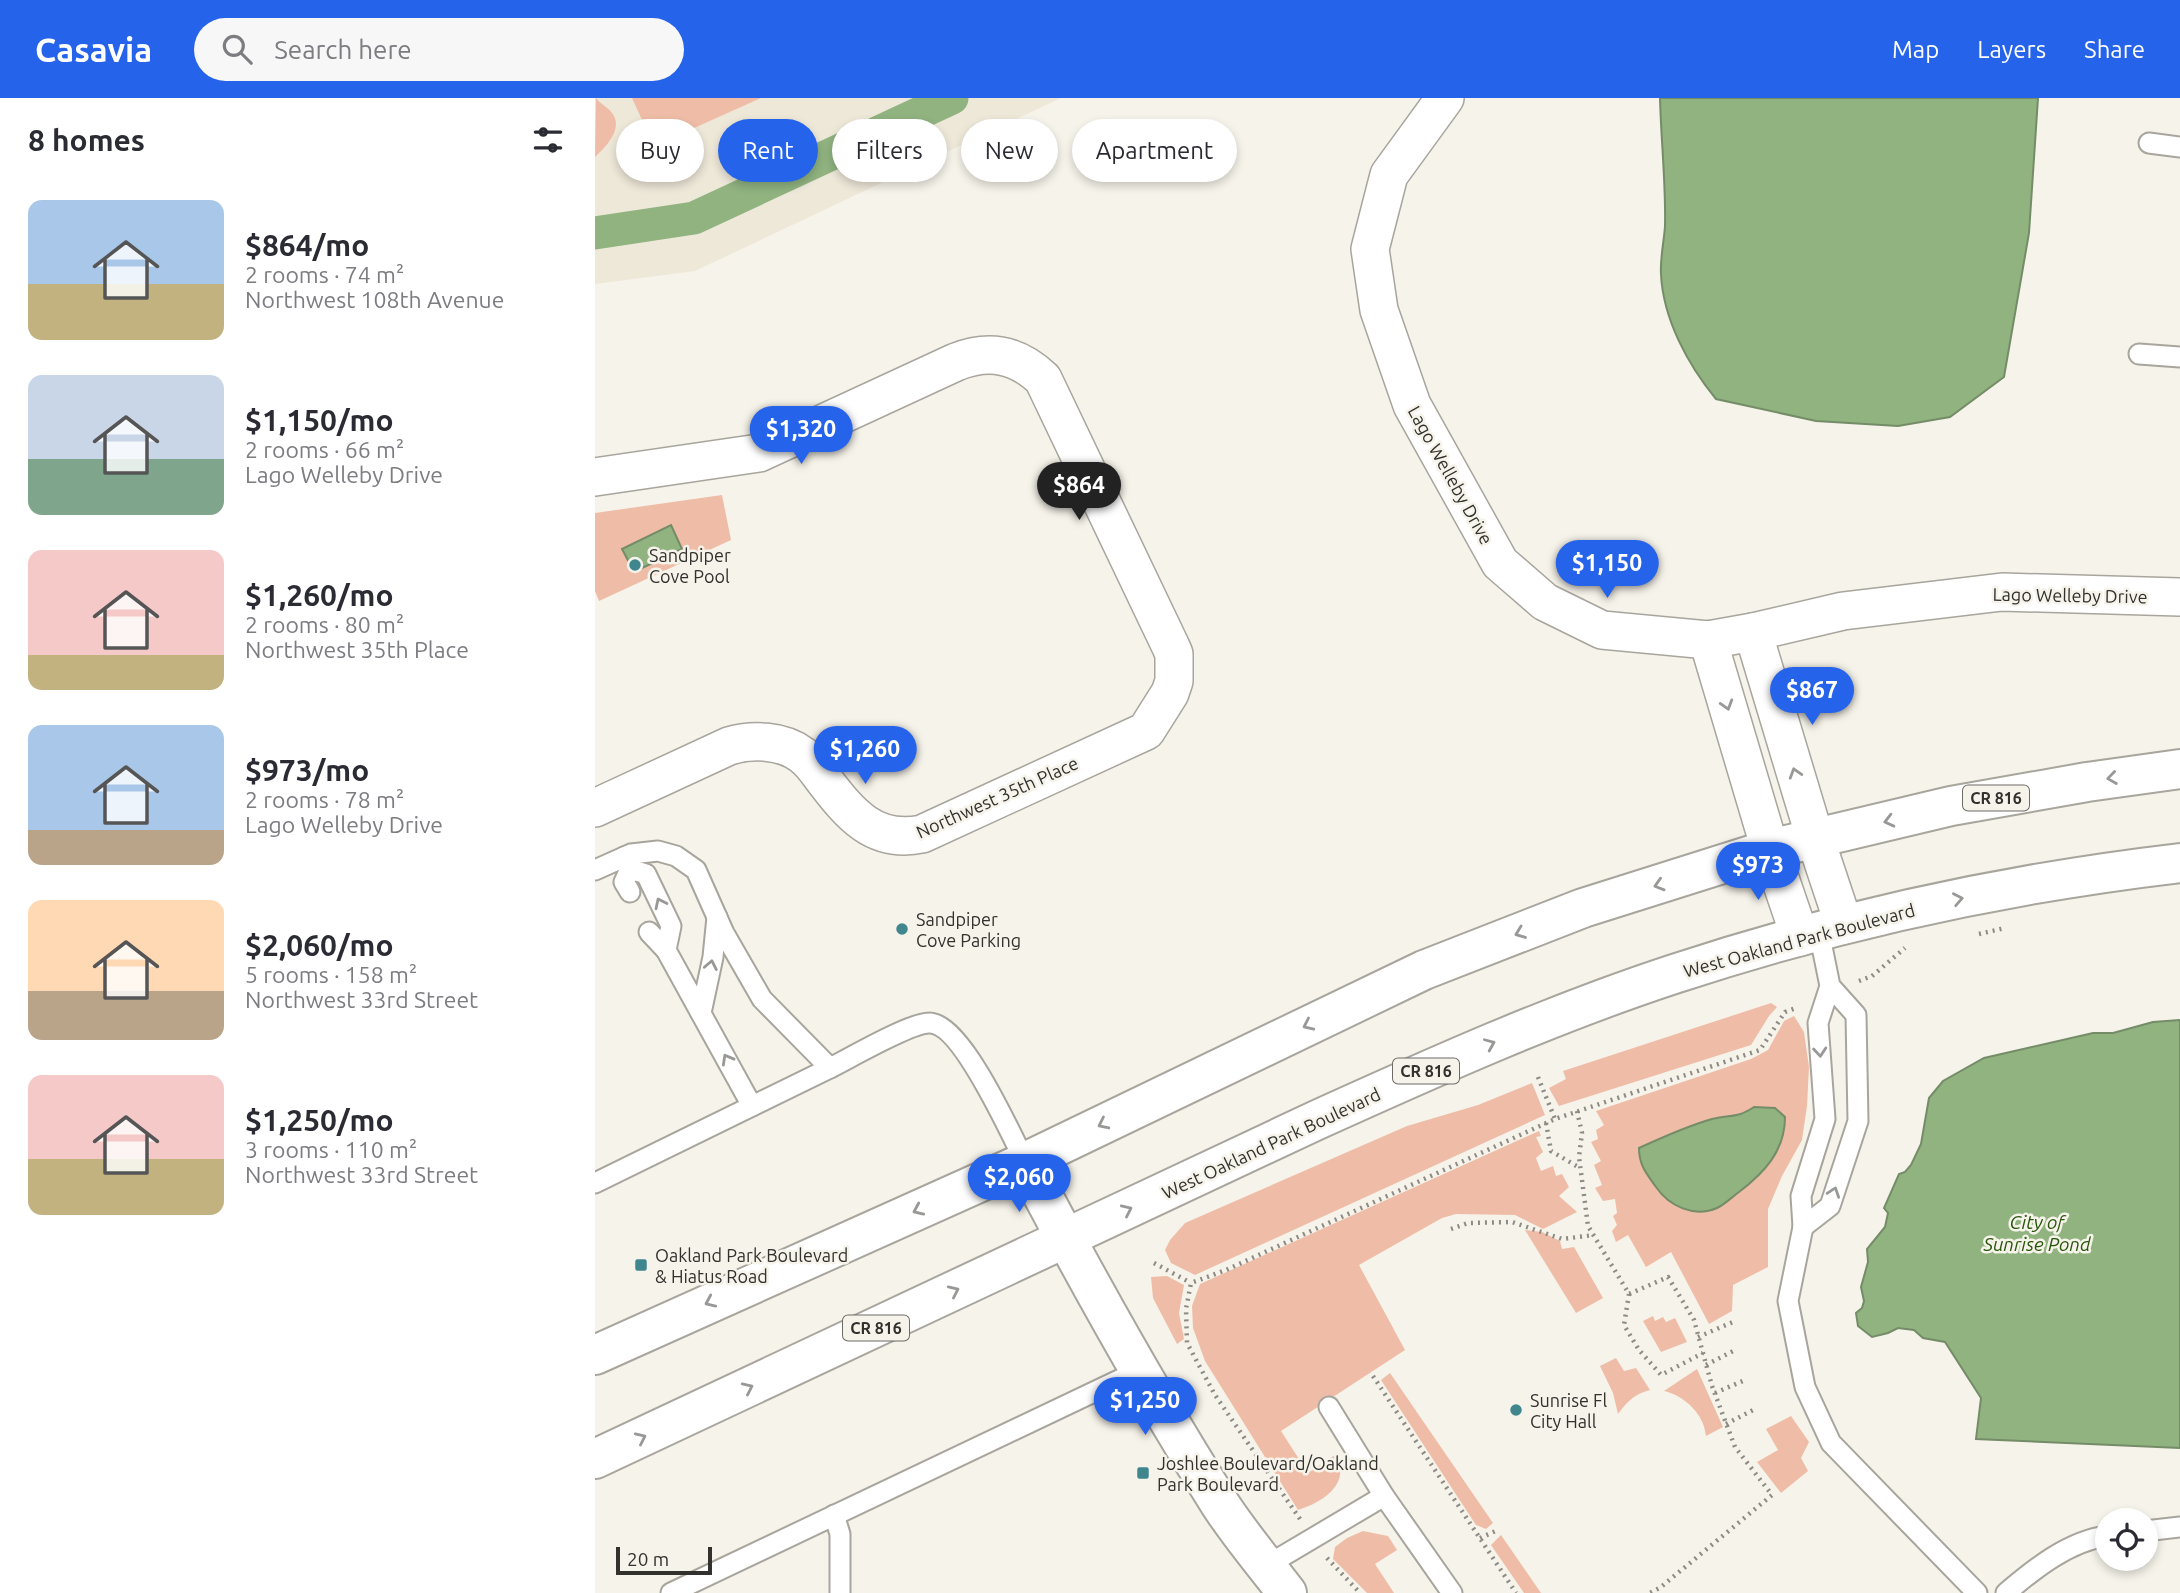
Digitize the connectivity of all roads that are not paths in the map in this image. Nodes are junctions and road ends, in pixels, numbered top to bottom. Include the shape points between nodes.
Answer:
1 (1445, 98) edge
2 (2149, 144) dead end
3 (2180, 147) edge
4 (2139, 354) dead end
5 (2180, 357) edge
6 (595, 477) edge
7 (2180, 597) edge
8 (1753, 632) junction
9 (1708, 640) junction
10 (2180, 769) edge
11 (595, 808) edge
12 (1815, 838) junction
13 (1770, 849) junction
14 (627, 863) junction
15 (2180, 863) edge
16 (595, 870) edge
17 (630, 892) dead end
18 (717, 916) junction
19 (1821, 931) junction
20 (649, 932) dead end
21 (666, 950) junction
22 (1831, 990) junction
23 (701, 1013) junction
24 (830, 1068) junction
25 (753, 1106) junction
26 (1025, 1162) junction
27 (595, 1182) edge
28 (1803, 1227) junction
29 (1065, 1239) junction
30 (595, 1355) edge
31 (1140, 1370) junction
32 (1329, 1407) dead end
33 (595, 1459) edge
34 (1384, 1496) junction
35 (834, 1515) junction
36 (2180, 1527) edge
37 (2158, 1530) edge
38 (2095, 1537) edge
39 (1277, 1579) edge
40 (671, 1593) edge
41 (840, 1593) edge
42 (1452, 1593) edge
43 (1977, 1593) edge
44 (2006, 1593) edge

1 - 9 street, Lago Welleby Drive via 1389,175 1370,249 1379,310 1412,405 1500,563 1545,602 1602,630
2 - 3 lane
4 - 5 lane
6 - 11 street, Northwest 35th Place via 759,453 971,356 1006,356 1043,379 1174,654 1170,693 1146,731 912,836 869,827 849,811 802,755 763,743 729,746
7 - 8 street, Lago Welleby Drive via 2002,592 1843,611
8 - 9 street, Lago Welleby Drive
12 -> 8 street
9 -> 13 street
10 -> 12 main road, CR 816 via 1951,806
12 - 13 main road, CR 816
12 - 19 street
13 - 19 street
13 -> 26 main road, CR 816 via 1583,908 1424,970
14 - 16 lane
14 - 17 lane via 624,882
14 - 18 lane via 644,851 676,856 696,870
21 -> 14 lane via 671,926 646,874
19 -> 15 main road, West Oakland Park Boulevard / CR 816 via 2108,871
23 -> 18 lane
18 - 24 lane via 762,999
19 - 22 lane
29 -> 19 main road, West Oakland Park Boulevard / CR 816 via 1366,1098 1535,1025 1674,974
20 - 21 lane
21 - 23 lane
22 -> 28 lane via 1818,1023 1825,1119 1801,1196
28 -> 22 lane via 1830,1206 1858,1121 1856,1015
25 -> 23 lane
24 - 25 lane
24 - 26 lane via 912,1027 941,1025 971,1059
25 - 27 lane
26 - 29 main road
26 -> 30 main road, CR 816
28 - 43 lane via 1788,1301 1805,1387 1831,1443
29 - 31 main road
33 -> 29 main road, West Oakland Park Boulevard / CR 816
31 - 35 lane
31 - 39 main road via 1221,1506
32 - 34 lane
34 - 39 lane via 1313,1538
34 - 42 lane
35 - 40 lane
35 - 41 lane via 840,1534
36 - 37 lane
38 - 44 lane via 2033,1569

